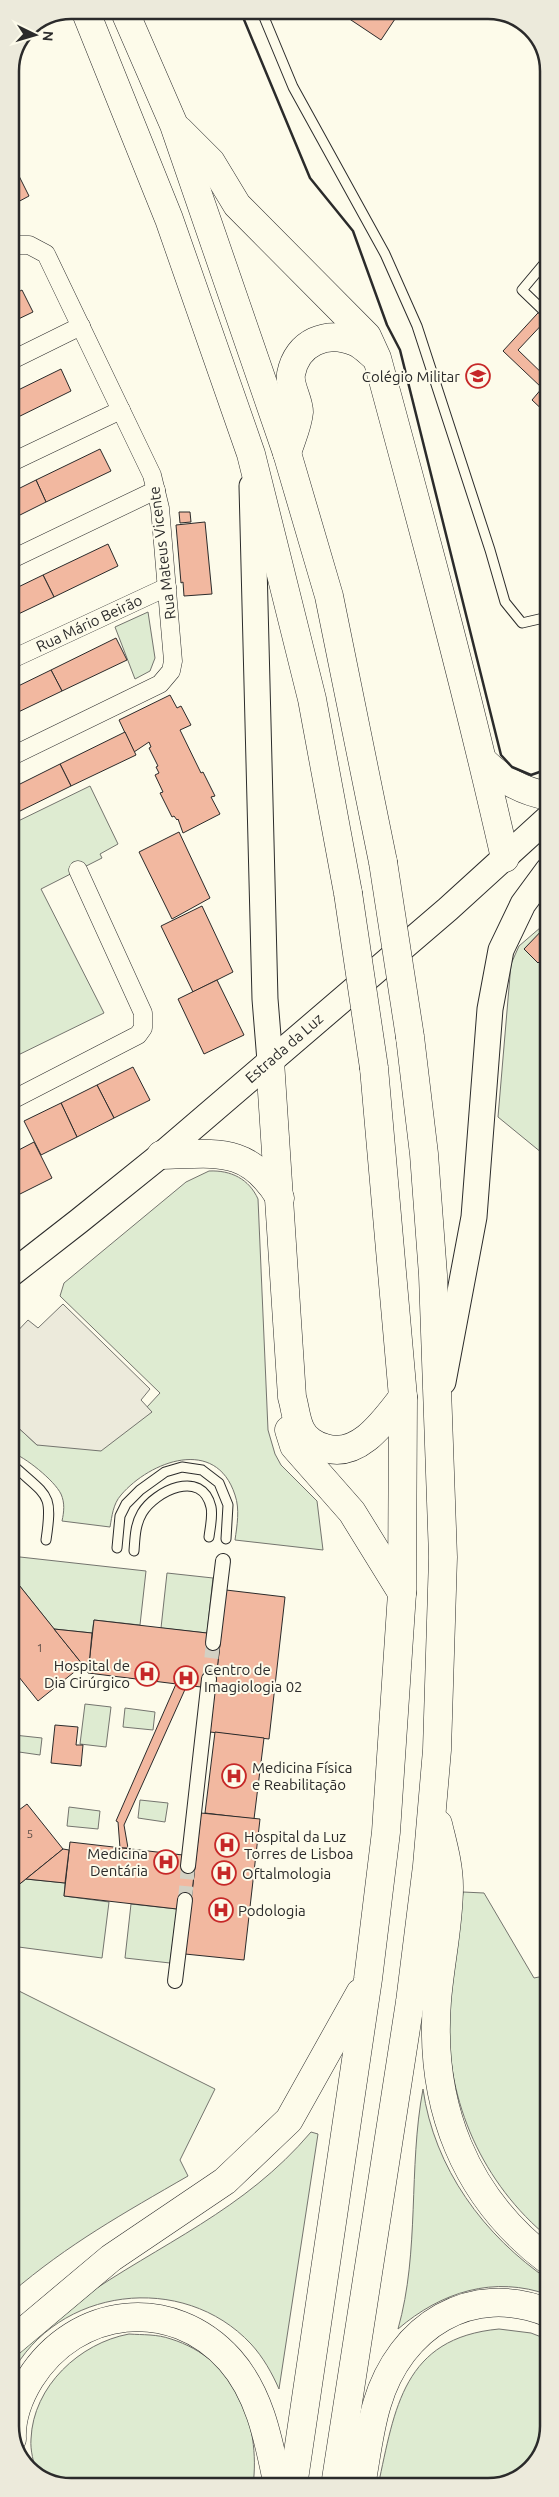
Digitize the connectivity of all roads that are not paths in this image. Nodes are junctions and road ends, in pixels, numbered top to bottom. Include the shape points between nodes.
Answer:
1 (89, 19) edge
2 (128, 19) edge
3 (265, 19) edge
4 (174, 125) junction
5 (19, 245) edge
6 (540, 269) edge
7 (540, 307) edge
8 (81, 326) junction
9 (19, 357) edge
10 (377, 358) junction
11 (121, 410) junction
12 (287, 452) junction
13 (252, 454) junction
14 (19, 459) edge
15 (156, 490) junction
16 (19, 556) edge
17 (167, 587) junction
18 (540, 620) edge
19 (19, 656) edge
20 (19, 753) edge
21 (483, 761) junction
22 (540, 794) edge
23 (540, 825) edge
24 (505, 858) junction
25 (78, 870) dead end
26 (540, 881) edge
27 (270, 1060) junction
28 (19, 1095) edge
29 (161, 1155) junction
30 (280, 1198) junction
31 (19, 1268) edge
32 (292, 1396) junction
33 (403, 1397) junction
34 (438, 1412) junction
35 (19, 1471) edge
36 (209, 1537) dead end
37 (226, 1539) dead end
38 (46, 1540) dead end
39 (116, 1548) dead end
40 (134, 1551) dead end
41 (223, 1561) dead end
42 (402, 1593) junction
43 (214, 1643) tunnel mouth
44 (209, 1679) tunnel mouth
45 (432, 1798) junction
46 (188, 1866) tunnel mouth
47 (185, 1900) tunnel mouth
48 (368, 1979) junction
49 (175, 1981) dead end
50 (540, 2253) edge
51 (540, 2310) edge
52 (19, 2335) edge
53 (19, 2401) edge
54 (276, 2478) edge
55 (293, 2478) edge
56 (336, 2478) edge
57 (362, 2478) edge

1 - 13 highway via 169,219
2 - 4 highway
3 - 18 lane via 293,87 385,254 417,326 504,602 522,623
4 - 10 highway via 211,162 237,205 367,336
4 - 12 highway
5 - 8 street, Rua Mateus Vicente via 29,245 46,254
6 - 7 lane via 522,290
8 - 9 street
8 - 11 street, Rua Mateus Vicente
10 - 12 highway via 357,342 342,338 322,337 307,345 297,358 291,376 299,412
10 - 21 highway
11 - 14 street
11 - 15 street, Rua Mateus Vicente
12 - 34 highway, bridge via 328,596 383,862 424,1154
13 - 27 main road via 265,999
13 - 33 highway, bridge via 312,699 348,893 374,1068
15 - 16 street
15 - 17 street, Rua Mateus Vicente
17 - 19 street, Rua Mário Beirão
17 - 20 street, Rua Mateus Vicente via 173,662 166,679
21 - 22 highway via 501,778 523,790
21 - 24 highway
23 - 24 main road, Estrada da Luz
24 - 27 main road, Estrada da Luz
25 - 28 street via 143,1013 143,1028 138,1035
26 - 34 main road via 523,904 501,950 490,1009 474,1217
27 - 29 main road, Estrada da Luz
27 - 30 highway
29 - 30 highway via 210,1154 243,1159 260,1170
29 - 31 main road, Estrada da Luz
30 - 32 highway
32 - 33 highway via 301,1431 316,1446 333,1451 355,1446 377,1430
32 - 42 highway via 288,1423 294,1446 352,1512
33 - 42 highway
34 - 45 highway via 443,1557 437,1750
35 - 38 lane via 46,1496 50,1507
36 - 40 lane via 212,1508 208,1499 196,1488 181,1485 172,1488 143,1511 135,1532
37 - 39 lane via 228,1505 219,1483 202,1470 182,1467 165,1472 126,1504 120,1516
41 - 43 street
42 - 48 highway via 386,1832
44 - 46 street
45 - 50 highway via 447,1860 449,1887 436,2025 442,2101 462,2159 480,2188 516,2233
45 - 56 highway via 410,2002
47 - 49 street
48 - 52 highway via 288,2120 225,2181 111,2258
48 - 55 highway
51 - 57 highway via 513,2303 479,2304 448,2315 416,2336 395,2362 377,2404
53 - 54 highway via 41,2362 84,2329 123,2317 149,2318 185,2327 212,2343 231,2361 251,2394 266,2429

